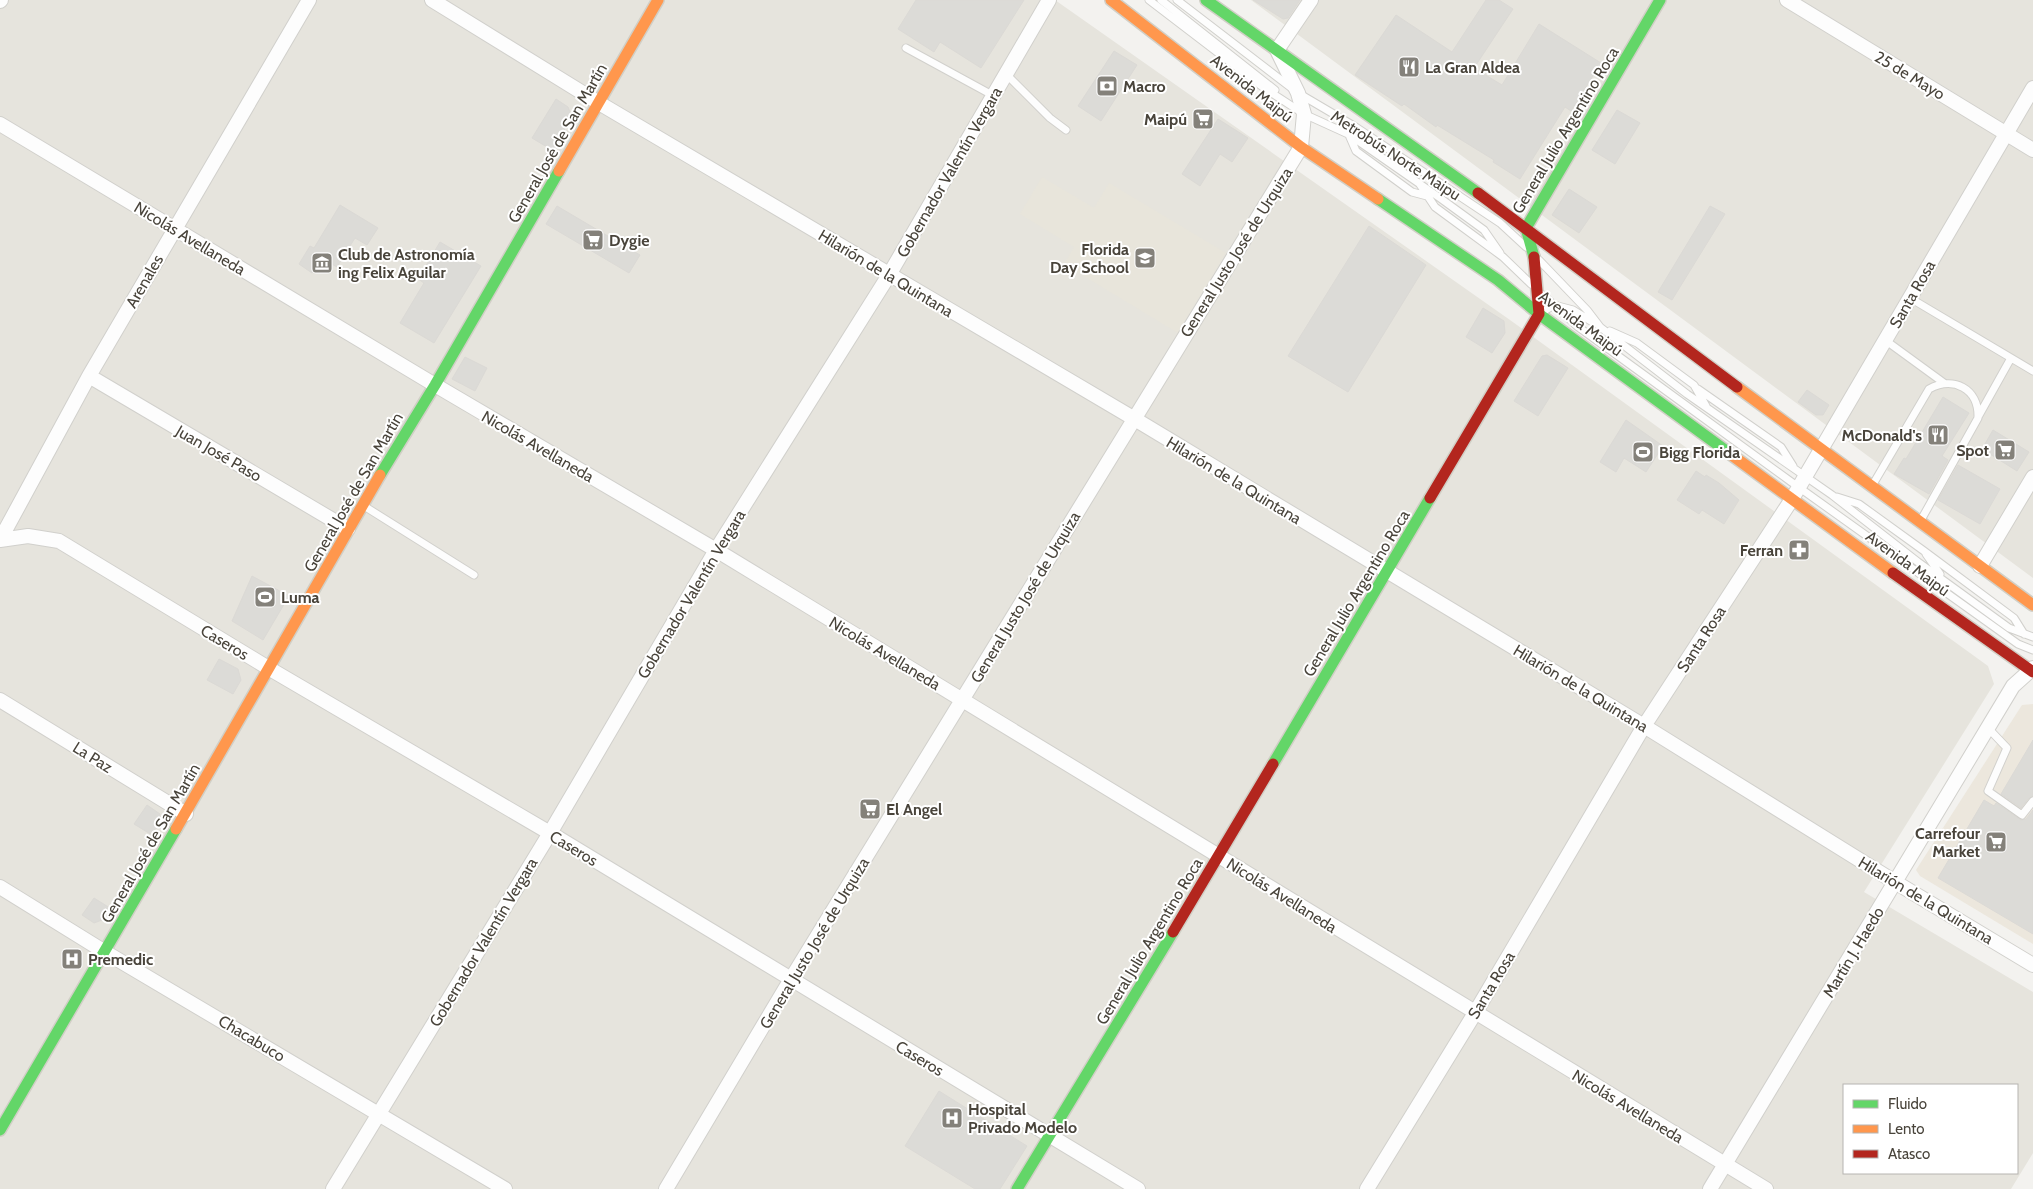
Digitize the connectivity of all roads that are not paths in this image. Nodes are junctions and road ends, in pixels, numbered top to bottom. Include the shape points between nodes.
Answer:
1 (309, 0) edge
2 (432, 0) edge
3 (658, 0) edge
4 (1049, 0) edge
5 (1111, 0) edge
6 (1149, 0) edge
7 (1161, 0) edge
8 (1177, 0) edge
9 (1206, 0) edge
10 (1311, 0) edge
11 (1660, 0) edge
12 (1787, 0) edge
13 (1176, 15) junction
14 (1195, 30) junction
15 (906, 48) dead end
16 (1276, 50) junction
17 (1006, 74) junction
18 (2033, 88) edge
19 (1298, 94) junction
20 (994, 96) junction
21 (599, 103) junction
22 (1304, 114) junction
23 (0, 124) edge
24 (1066, 130) dead end
25 (2006, 133) junction
26 (1348, 134) junction
27 (1302, 146) junction
28 (2033, 150) edge
29 (1419, 183) junction
30 (1412, 192) junction
31 (1427, 196) junction
32 (1440, 198) junction
33 (1435, 207) junction
34 (174, 228) junction
35 (1526, 228) junction
36 (1534, 255) junction
37 (1503, 257) junction
38 (889, 275) junction
39 (1538, 290) junction
40 (1910, 298) junction
41 (1554, 306) junction
42 (1539, 314) junction
43 (1600, 327) junction
44 (1885, 340) junction
45 (2011, 358) junction
46 (2033, 372) edge
47 (89, 376) junction
48 (1944, 383) junction
49 (435, 385) junction
50 (1694, 386) junction
51 (1687, 394) junction
52 (1699, 394) junction
53 (1716, 402) junction
54 (1709, 410) junction
55 (1133, 418) junction
56 (1978, 418) junction
57 (1821, 450) junction
58 (2033, 477) edge
59 (1798, 484) junction
60 (1871, 487) junction
61 (1832, 495) junction
62 (362, 505) junction
63 (1920, 522) junction
64 (348, 529) junction
65 (0, 540) edge
66 (716, 550) junction
67 (1924, 551) junction
68 (1918, 562) junction
69 (1931, 563) junction
70 (1980, 566) junction
71 (1387, 572) junction
72 (1952, 572) junction
73 (474, 575) dead end
74 (1947, 582) junction
75 (2033, 606) edge
76 (2025, 634) junction
77 (2033, 638) edge
78 (2033, 650) edge
79 (270, 669) junction
80 (2032, 670) edge
81 (0, 700) edge
82 (963, 700) junction
83 (1644, 726) junction
84 (1988, 728) junction
85 (2033, 801) edge
86 (186, 814) junction
87 (550, 833) junction
88 (1219, 856) junction
89 (1895, 882) junction
90 (0, 887) edge
91 (105, 952) junction
92 (2033, 965) edge
93 (791, 979) junction
94 (1475, 1013) junction
95 (379, 1113) junction
96 (0, 1130) edge
97 (1049, 1136) junction
98 (1724, 1164) junction
99 (333, 1189) edge
100 (505, 1189) edge
101 (666, 1189) edge
102 (1017, 1189) edge
103 (1138, 1189) edge
104 (1367, 1189) edge
105 (1710, 1189) edge
106 (1766, 1189) edge

1 - 34 street, Arenales
2 - 21 street, Hilarión de la Quintana
3 - 21 street, General José de San Martín
4 - 17 street, Gobernador Valentín Vergara
5 - 27 street, Avenida Maipú
6 - 13 lane, Metrobús Norte Maipu
7 - 13 lane, Metrobús Norte Maipu
8 - 19 lane, Metrobús Norte Maipu
9 - 16 street
10 - 16 street
11 - 35 street, General Julio Argentino Roca
12 - 25 street, 25 de Mayo
13 - 14 lane, Metrobús Norte Maipu
13 - 14 lane, Metrobús Norte Maipu
14 - 22 lane, Metrobús Norte Maipu
15 - 20 lane
16 - 19 street, General Justo José de Urquiza
16 - 35 street
17 - 20 street, Gobernador Valentín Vergara
17 - 24 lane
18 - 25 street, Santa Rosa
19 - 22 street, General Justo José de Urquiza
19 - 36 lane, Metrobús Norte Maipu via 1354,126 1500,223
20 - 38 street, Gobernador Valentín Vergara
21 - 38 street, Hilarión de la Quintana
21 - 49 street, General José de San Martín
22 - 26 lane, Metrobús Norte Maipu
22 - 27 street, General Justo José de Urquiza
23 - 34 street, Nicolás Avellaneda
25 - 28 street, 25 de Mayo
25 - 40 street, Santa Rosa
26 - 29 lane, Metrobús Norte Maipu
26 - 30 lane, Metrobús Norte Maipu via 1356,151
27 - 42 street, Avenida Maipú via 1498,280
27 - 55 street, General Justo José de Urquiza
29 - 31 lane, Metrobús Norte Maipu
29 - 32 lane, Metrobús Norte Maipu
30 - 31 lane, Metrobús Norte Maipu
30 - 33 lane
31 - 32 lane, Metrobús Norte Maipu
31 - 33 lane, Metrobús Norte Maipu
32 - 37 lane, Metrobús Norte Maipu via 1484,230
33 - 37 lane, Metrobús Norte Maipu
34 - 47 street, Arenales
34 - 49 street, Nicolás Avellaneda
35 - 36 street, General Julio Argentino Roca
35 - 57 street
36 - 39 street, General Julio Argentino Roca
36 - 43 lane, Metrobús Norte Maipu
37 - 39 lane, Metrobús Norte Maipu
38 - 55 street, Hilarión de la Quintana
38 - 66 street, Gobernador Valentín Vergara
39 - 41 lane, Metrobús Norte Maipu
39 - 42 street, General Julio Argentino Roca
40 - 44 street, Santa Rosa
40 - 45 lane
41 - 42 lane
41 - 43 lane via 1573,310
41 - 59 lane, Metrobús Norte Maipu via 1577,326
42 - 59 street, Avenida Maipú
42 - 71 street, General Julio Argentino Roca
43 - 50 lane, Metrobús Norte Maipu via 1637,343
43 - 51 lane, Metrobús Norte Maipu
44 - 48 lane
44 - 57 street, Santa Rosa
45 - 46 lane
45 - 56 lane
47 - 64 street, Juan José Paso
47 - 65 street, Arenales
48 - 56 lane via 1969,392 1977,404
48 - 60 lane via 1929,389
49 - 62 street, General José de San Martín
49 - 66 street, Nicolás Avellaneda
50 - 52 lane, Metrobús Norte Maipu
50 - 53 lane
51 - 52 lane
51 - 54 lane, Metrobús Norte Maipu
52 - 53 lane
52 - 54 lane, Metrobús Norte Maipu
53 - 59 lane, Metrobús Norte Maipu via 1781,447
54 - 59 lane, Metrobús Norte Maipu
55 - 71 street, Hilarión de la Quintana
55 - 82 street, General Justo José de Urquiza
56 - 63 lane
57 - 59 street, Santa Rosa
57 - 60 street
58 - 70 street
59 - 61 lane, Metrobús Norte Maipu
59 - 78 lane, Metrobús Norte Maipu via 2018,644
59 - 80 street, Avenida Maipú
59 - 83 street, Santa Rosa
60 - 63 street
61 - 67 lane, Metrobús Norte Maipu via 1859,504
61 - 68 lane, Metrobús Norte Maipu
62 - 64 street, General José de San Martín
62 - 73 lane
63 - 70 street
64 - 79 street, General José de San Martín
65 - 79 street, Caseros via 28,536 59,541
66 - 82 street, Nicolás Avellaneda
66 - 87 street, Gobernador Valentín Vergara
67 - 69 lane, Metrobús Norte Maipu
67 - 72 lane, Metrobús Norte Maipu
68 - 69 lane, Metrobús Norte Maipu
68 - 74 lane, Metrobús Norte Maipu
69 - 72 lane, Metrobús Norte Maipu
69 - 74 lane, Metrobús Norte Maipu
70 - 75 street
71 - 83 street, Hilarión de la Quintana
71 - 88 street, General Julio Argentino Roca
72 - 76 lane, Metrobús Norte Maipu via 2014,618
74 - 76 lane, Metrobús Norte Maipu via 2009,628
76 - 77 lane, Metrobús Norte Maipu
79 - 86 street, General José de San Martín
79 - 87 street, Caseros
80 - 84 street, Martín J. Haedo via 2013,686
81 - 86 street, La Paz
82 - 88 street, Nicolás Avellaneda
82 - 93 street, General Justo José de Urquiza
83 - 89 street, Hilarión de la Quintana
83 - 94 street, Santa Rosa
84 - 85 lane via 2007,748 1988,791 2022,815
84 - 89 street, Martín J. Haedo
86 - 91 street, General José de San Martín
87 - 93 street, Caseros
87 - 95 street, Gobernador Valentín Vergara
88 - 94 street, Nicolás Avellaneda
88 - 97 street, General Julio Argentino Roca
89 - 92 street, Hilarión de la Quintana
89 - 98 street, Martín J. Haedo
90 - 91 street, Chacabuco
91 - 95 street, Chacabuco
91 - 96 street, General José de San Martín
93 - 97 street, Caseros
93 - 101 street, General Justo José de Urquiza
94 - 98 street, Nicolás Avellaneda
94 - 104 street, Santa Rosa
95 - 99 street, Gobernador Valentín Vergara
95 - 100 street, Chacabuco
97 - 102 street, General Julio Argentino Roca
97 - 103 street, Caseros
98 - 105 street, Martín J. Haedo
98 - 106 street, Nicolás Avellaneda

